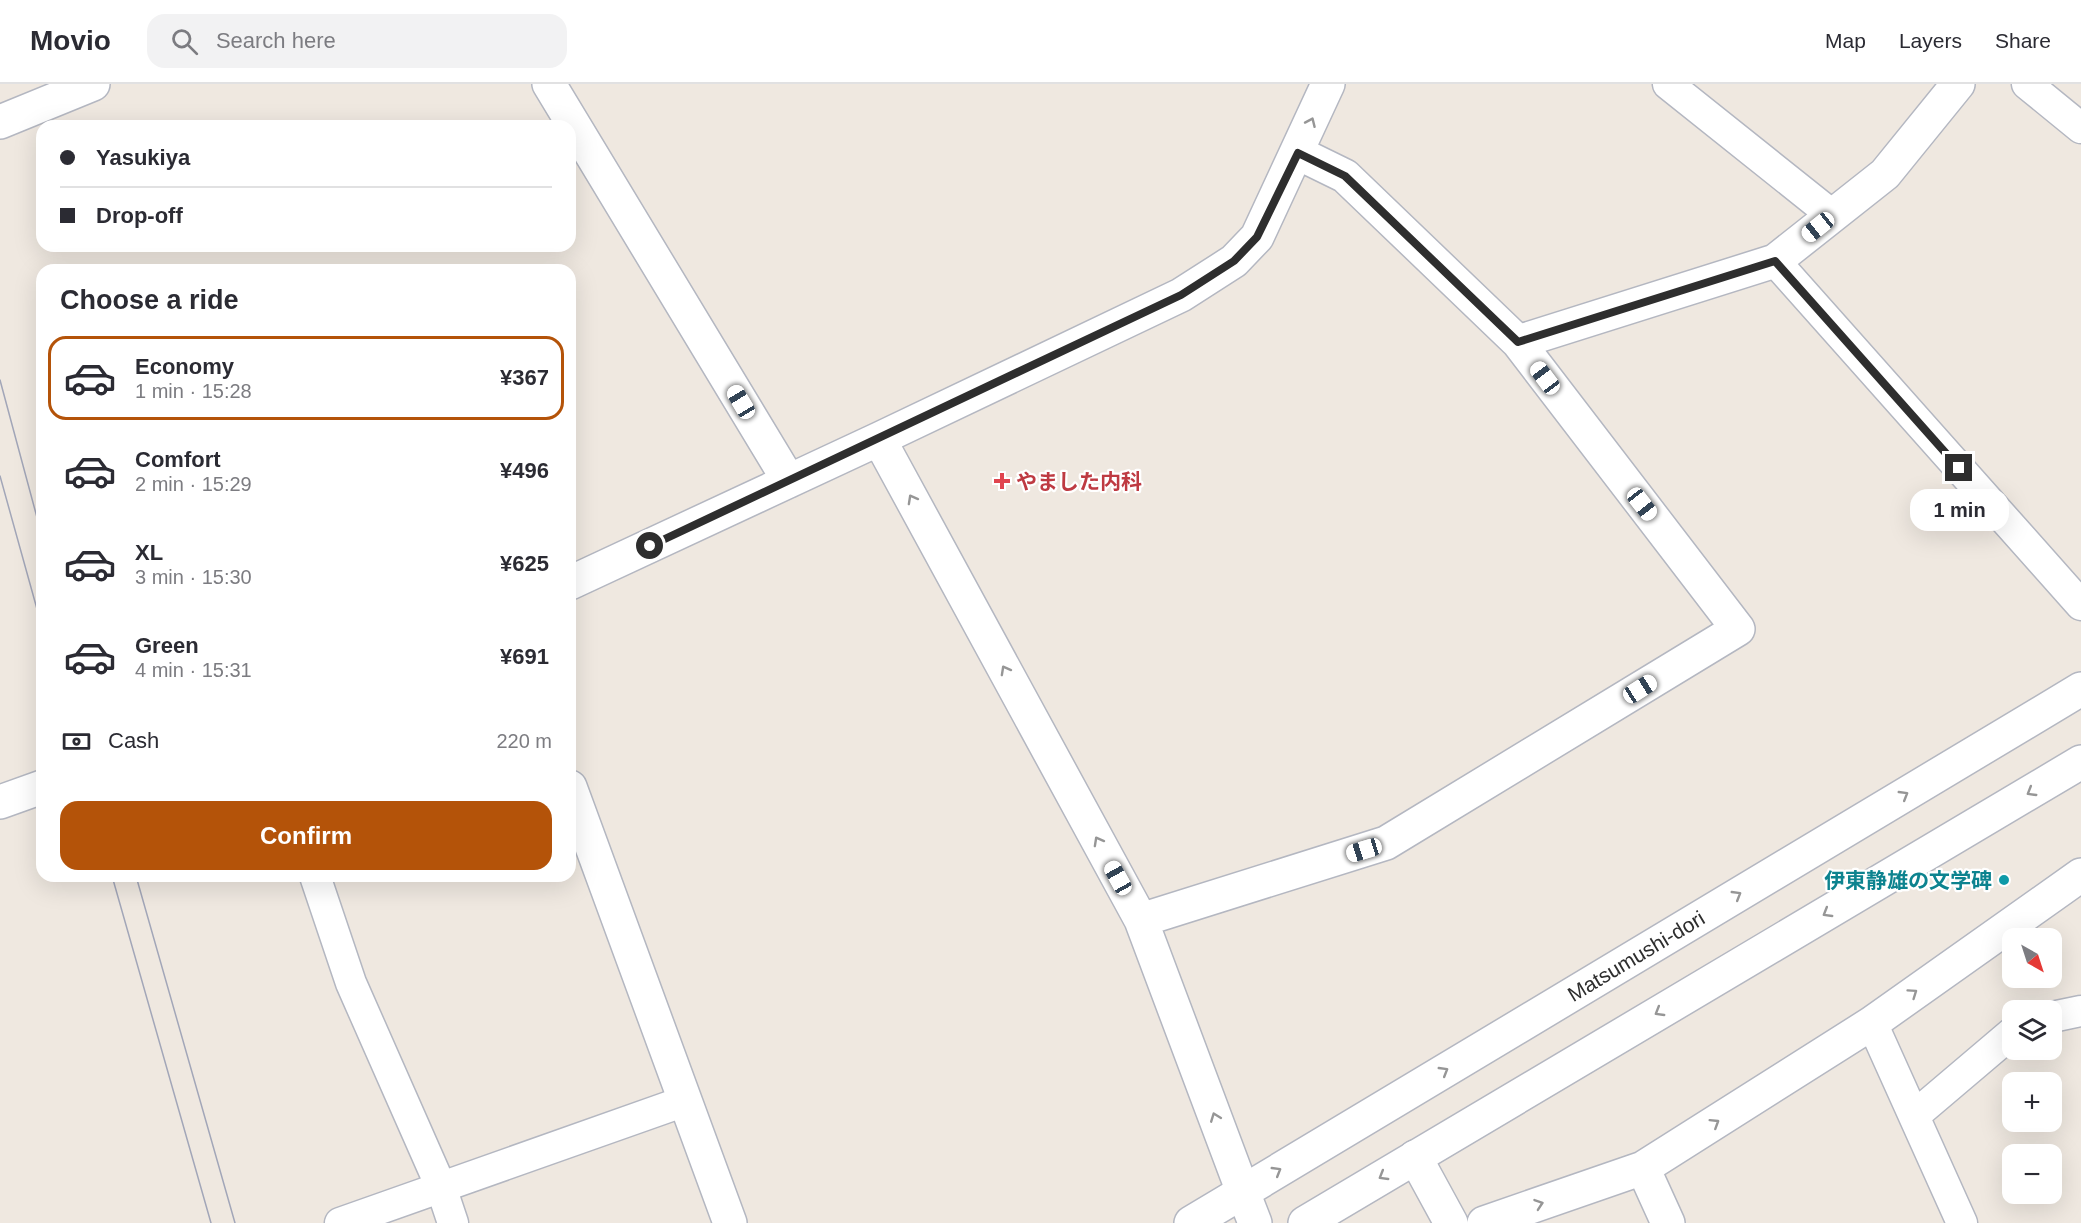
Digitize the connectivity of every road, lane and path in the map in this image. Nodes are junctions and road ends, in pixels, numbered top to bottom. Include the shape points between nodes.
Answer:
1 (93, 84) edge
2 (549, 84) edge
3 (1328, 84) edge
4 (1668, 84) edge
5 (1958, 84) edge
6 (2027, 84) edge
7 (571, 120) edge
8 (0, 122) edge
9 (2081, 128) edge
10 (576, 129) edge
11 (1298, 153) junction
12 (1832, 215) junction
13 (1775, 261) junction
14 (1518, 342) junction
15 (879, 439) junction
16 (789, 482) junction
17 (576, 580) edge
18 (2081, 605) edge
19 (2081, 689) edge
20 (2081, 762) edge
21 (36, 788) edge
22 (2, 794) edge
23 (576, 803) edge
24 (2081, 875) edge
25 (317, 882) edge
26 (1141, 920) junction
27 (2081, 1011) edge
28 (2062, 1015) edge
29 (1872, 1023) junction
30 (2002, 1041) edge
31 (685, 1101) junction
32 (1914, 1116) junction
33 (1415, 1157) junction
34 (1643, 1168) junction
35 (441, 1187) junction
36 (1242, 1191) junction
37 (340, 1223) edge
38 (453, 1223) edge
39 (730, 1223) edge
40 (1191, 1223) edge
41 (1255, 1223) edge
42 (1305, 1223) edge
43 (1451, 1223) edge
44 (1484, 1223) edge
45 (1668, 1223) edge
46 (1962, 1223) edge

1 - 8 street
2 - 7 street
11 -> 3 street
4 - 12 lane
5 - 12 street via 1885,174
6 - 9 lane
10 - 16 street
11 - 14 street via 1345,176
11 - 15 street via 1257,237 1234,261 1181,295
12 - 13 street
13 - 14 street
13 - 18 lane
14 - 26 street via 1738,629 1386,843
15 - 16 street
26 -> 15 street
16 - 17 street
36 -> 19 street, Matsumushi-dori
20 -> 33 street
21 - 22 street
23 - 31 street
29 -> 24 street
25 - 35 lane via 351,983
36 -> 26 street
27 - 28 lane
29 - 32 lane
34 -> 29 street
30 - 32 lane
31 - 35 lane
31 - 39 street
32 - 46 lane
33 -> 42 street
33 - 43 street
44 -> 34 street
34 - 45 street
35 - 37 lane
35 - 38 lane
36 - 40 street, Matsumushi-dori
36 - 41 street

